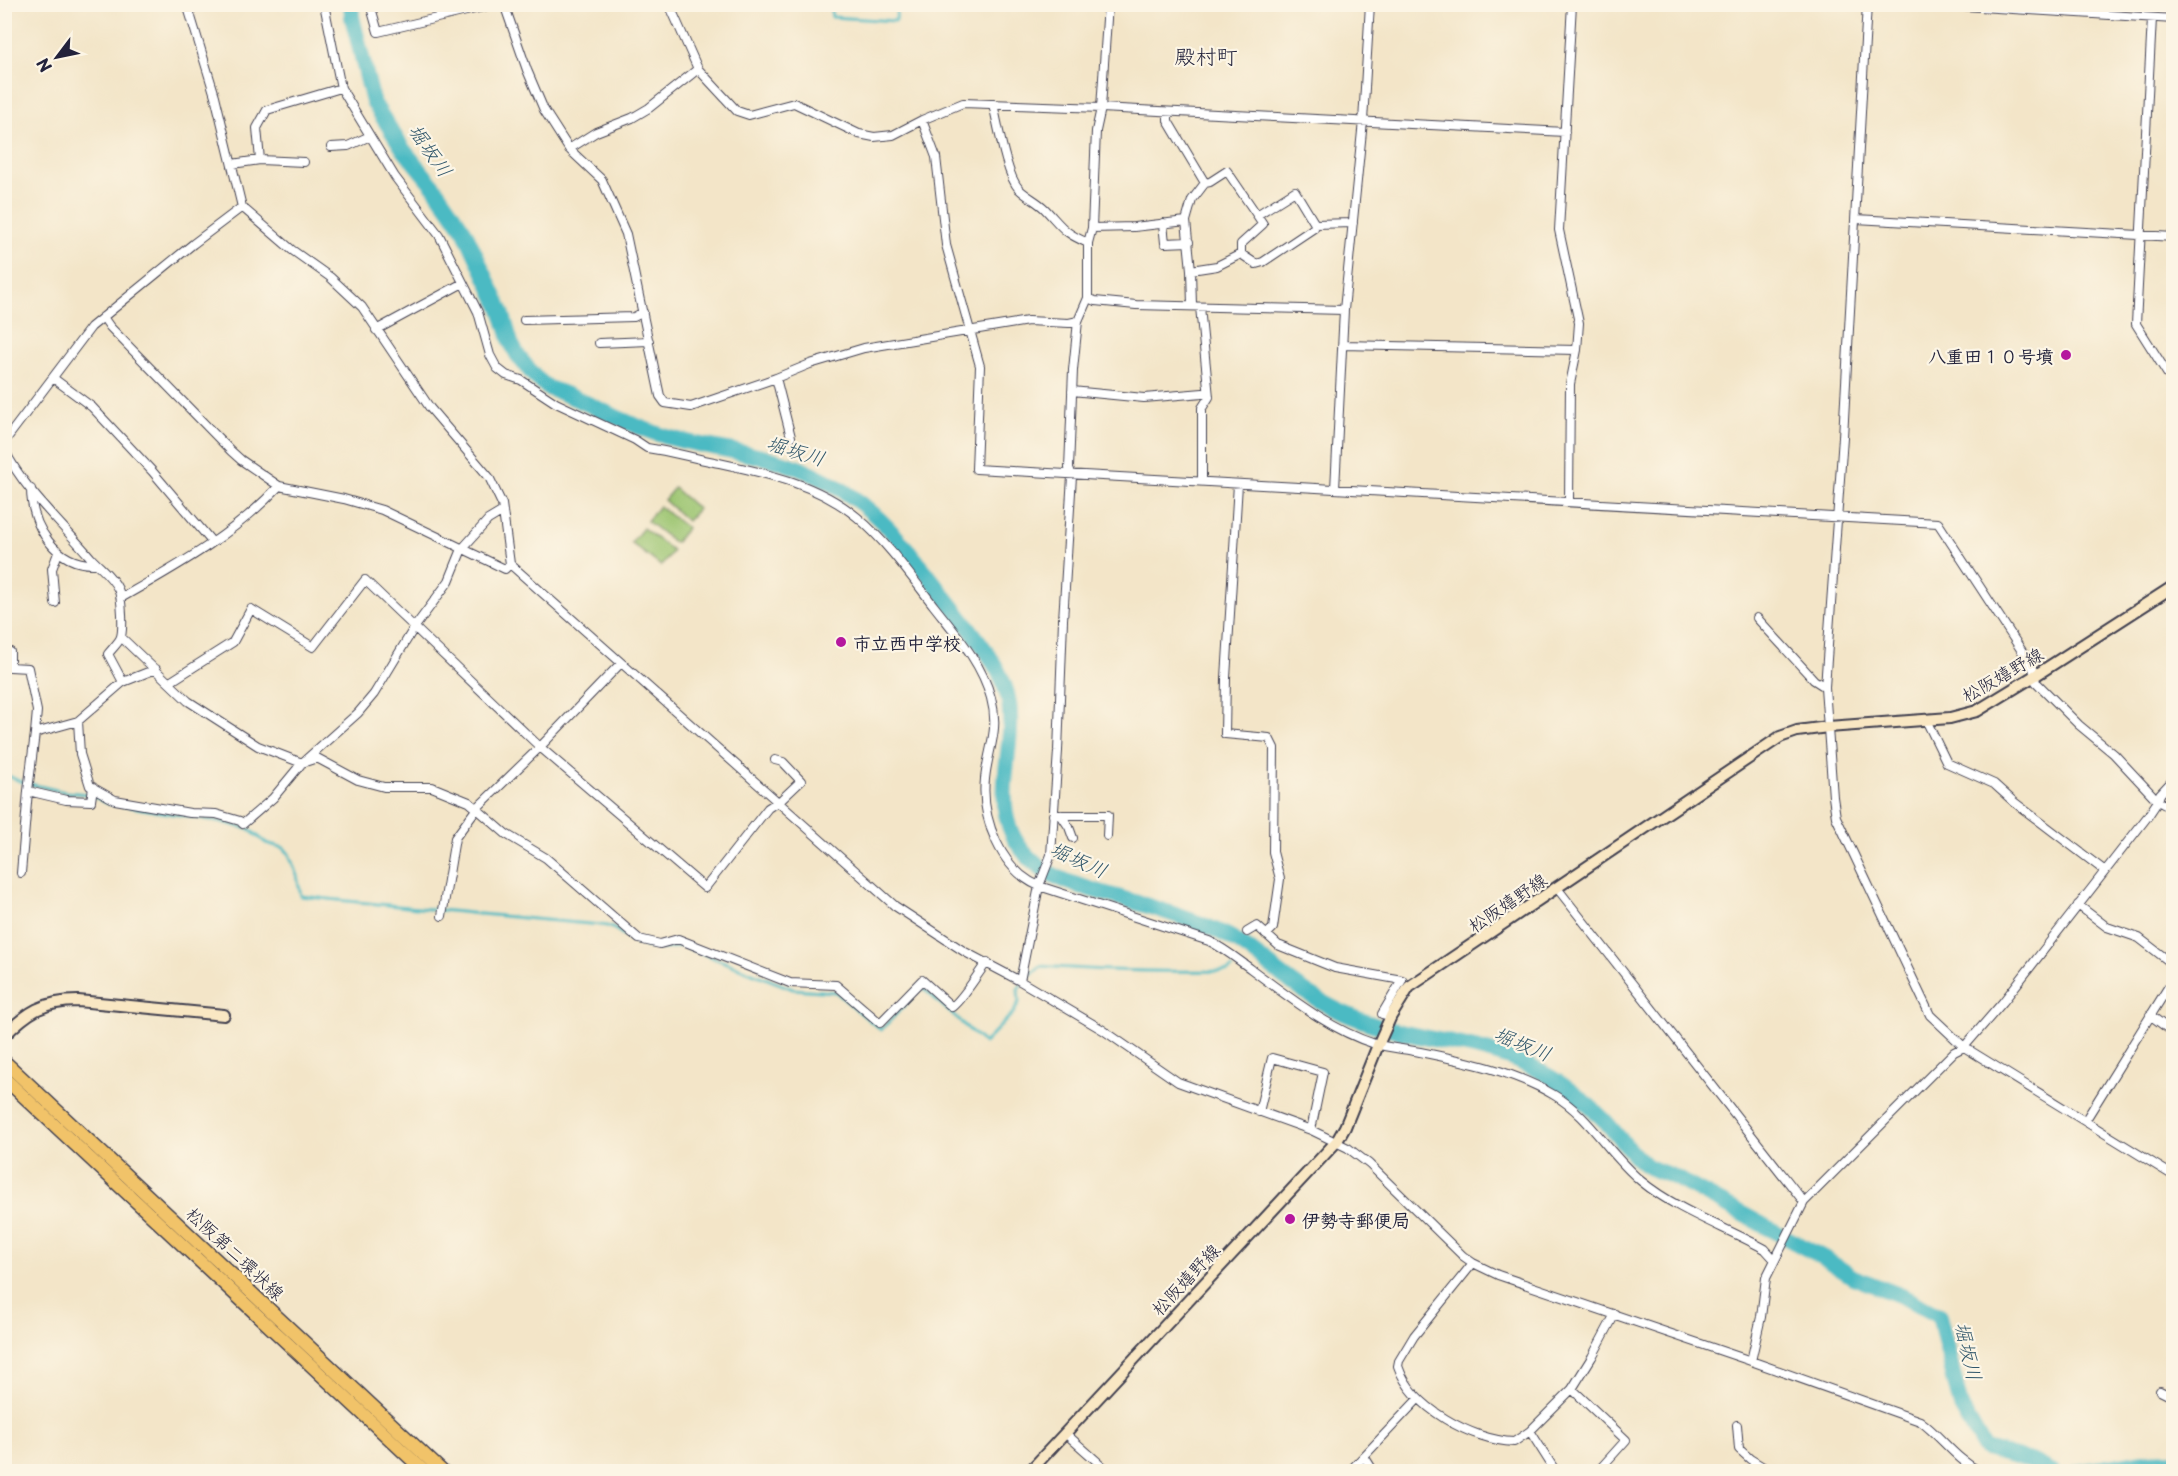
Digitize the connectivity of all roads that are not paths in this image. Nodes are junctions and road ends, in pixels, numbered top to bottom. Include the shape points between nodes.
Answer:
1 (187, 4) edge
2 (324, 4) edge
3 (370, 4) edge
4 (496, 4) edge
5 (504, 4) edge
6 (669, 4) edge
7 (1108, 4) edge
8 (1370, 4) edge
9 (1572, 4) edge
10 (1867, 4) edge
11 (1931, 4) edge
12 (2152, 18) junction
13 (2174, 19) edge
14 (698, 69) junction
15 (341, 88) junction
16 (993, 104) junction
17 (1101, 108) junction
18 (1168, 112) junction
19 (922, 120) junction
20 (1363, 121) junction
21 (1565, 132) junction
22 (370, 136) junction
23 (331, 147) dead end
24 (569, 149) junction
25 (260, 160) junction
26 (304, 162) dead end
27 (232, 164) junction
28 (1205, 183) junction
29 (242, 207) junction
30 (1257, 215) junction
31 (1856, 219) junction
32 (1186, 220) junction
33 (1353, 223) junction
34 (1163, 224) junction
35 (1315, 224) junction
36 (1092, 228) junction
37 (2140, 235) junction
38 (2174, 237) edge
39 (1189, 242) junction
40 (1088, 243) junction
41 (1241, 254) junction
42 (1191, 270) junction
43 (463, 283) junction
44 (1088, 298) junction
45 (1196, 306) junction
46 (1344, 310) junction
47 (643, 312) junction
48 (103, 317) junction
49 (524, 320) dead end
50 (1078, 321) junction
51 (376, 330) junction
52 (970, 330) junction
53 (649, 341) junction
54 (599, 343) dead end
55 (1342, 345) junction
56 (1577, 350) junction
57 (53, 378) junction
58 (776, 378) junction
59 (2174, 384) edge
60 (1072, 391) junction
61 (1209, 397) junction
62 (790, 437) dead end
63 (4, 442) edge
64 (4, 449) edge
65 (1072, 476) junction
66 (1202, 481) junction
67 (1238, 484) junction
68 (279, 486) junction
69 (31, 489) junction
70 (1335, 489) junction
71 (1569, 502) junction
72 (503, 512) junction
73 (1837, 518) junction
74 (212, 542) junction
75 (462, 549) junction
76 (58, 553) junction
77 (96, 564) junction
78 (510, 564) junction
79 (2174, 586) edge
80 (121, 598) junction
81 (55, 603) dead end
82 (1757, 618) dead end
83 (414, 628) junction
84 (121, 637) junction
85 (4, 651) edge
86 (621, 663) junction
87 (156, 669) junction
88 (2036, 675) junction
89 (123, 682) junction
90 (170, 682) junction
91 (1825, 687) junction
92 (1926, 720) junction
93 (78, 721) junction
94 (1828, 727) junction
95 (35, 733) junction
96 (540, 747) junction
97 (775, 760) dead end
98 (302, 763) junction
99 (2174, 778) edge
100 (93, 788) junction
101 (28, 790) junction
102 (777, 801) junction
103 (2158, 801) junction
104 (477, 808) junction
105 (2174, 810) edge
106 (1057, 815) junction
107 (1107, 836) dead end
108 (1073, 838) dead end
109 (2105, 871) junction
110 (21, 873) dead end
111 (1040, 884) junction
112 (1557, 888) junction
113 (2078, 905) junction
114 (442, 916) dead end
115 (1247, 932) dead end
116 (1266, 935) junction
117 (987, 963) junction
118 (2174, 965) edge
119 (2174, 978) edge
120 (1020, 981) junction
121 (224, 1015) dead end
122 (2150, 1015) junction
123 (1391, 1016) junction
124 (2174, 1033) edge
125 (4, 1036) edge
126 (1378, 1045) junction
127 (1964, 1047) junction
128 (4, 1061) edge
129 (4, 1078) edge
130 (1259, 1112) junction
131 (2085, 1121) junction
132 (1311, 1130) junction
133 (1337, 1141) junction
134 (2174, 1176) edge
135 (1804, 1202) junction
136 (1777, 1257) junction
137 (1473, 1263) junction
138 (1615, 1314) junction
139 (1751, 1361) junction
140 (1572, 1389) junction
141 (2160, 1391) dead end
142 (2174, 1398) edge
143 (1418, 1399) junction
144 (1737, 1425) dead end
145 (1530, 1431) junction
146 (1065, 1433) junction
147 (1364, 1456) junction
148 (411, 1467) edge
149 (1965, 1468) edge
150 (425, 1472) edge
151 (443, 1472) edge
152 (1029, 1472) edge
153 (1109, 1472) edge
154 (1349, 1472) edge
155 (1374, 1472) edge
156 (1556, 1472) edge
157 (1600, 1472) edge
158 (1771, 1472) edge
159 (1981, 1472) edge

1 - 27 street
2 - 15 street
3 - 4 street via 378,32
5 - 24 street via 539,99
6 - 14 street
7 - 17 street
8 - 20 street
9 - 21 street
10 - 31 street
11 - 12 street
12 - 13 street
12 - 37 street
14 - 19 street via 732,107 745,114 794,104 874,138 893,135
14 - 24 street via 649,108
15 - 22 street
15 - 25 street via 267,110 257,128
16 - 17 street
16 - 19 street via 963,103
16 - 40 street via 1016,184 1040,203 1065,232
17 - 18 street
17 - 36 street via 1097,117
18 - 20 street
18 - 28 street via 1168,121
19 - 52 street via 936,158 943,231
20 - 21 street
20 - 33 street
21 - 56 street via 1559,230 1579,323
22 - 23 street via 348,146
22 - 43 street via 395,177 440,236
24 - 47 street via 602,180 626,234
25 - 26 street
25 - 27 street
27 - 29 street
28 - 30 street via 1227,171
28 - 32 street via 1192,200
29 - 48 street
29 - 51 street via 362,307
30 - 35 street via 1295,191
30 - 41 street via 1263,224 1241,244
31 - 37 street
31 - 73 street
32 - 34 street
32 - 39 street
33 - 35 street
33 - 46 street
34 - 36 street
34 - 39 street via 1165,243
35 - 41 street via 1263,262 1256,264
36 - 40 street
37 - 38 street
37 - 59 street via 2136,324
39 - 42 street
40 - 44 street
41 - 42 street via 1217,266
42 - 45 street
43 - 51 street
43 - 111 street via 478,312 490,355 506,375 647,448 770,475 814,489 848,510 884,543 957,634 982,675 995,715 985,779 988,815 1008,862 1024,878
44 - 45 street
44 - 50 street
45 - 46 street
45 - 61 street
46 - 55 street
47 - 49 street via 634,317
47 - 53 street
48 - 57 street
48 - 68 street via 231,451
50 - 52 street via 1028,321
50 - 60 street
51 - 72 street via 430,408 489,477
52 - 58 street via 864,348
52 - 65 street via 980,366 976,469
53 - 54 street
53 - 58 street via 660,396 665,403 691,408
55 - 56 street
55 - 70 street
56 - 71 street via 1570,384
57 - 63 street
57 - 74 street via 92,407
58 - 62 street
60 - 61 street via 1144,398 1203,393
60 - 65 street
61 - 66 street via 1202,408
64 - 69 street
65 - 66 street
65 - 106 street
66 - 67 street
67 - 70 street
67 - 116 street via 1225,734 1269,738 1274,748 1273,852 1280,879 1273,928
68 - 74 street via 258,509
68 - 75 street via 382,510
69 - 76 street via 42,533
69 - 77 street
70 - 71 street
71 - 73 street
72 - 75 street via 488,520
72 - 78 street
73 - 88 street via 1938,523
73 - 91 street
74 - 80 street
75 - 78 street via 505,569
75 - 83 street via 449,581
76 - 77 street via 85,564
76 - 81 street via 52,569
77 - 80 street via 112,578
78 - 86 street
79 - 88 main road, 松阪嬉野線
80 - 84 street
82 - 91 street via 1814,681
83 - 90 street via 365,580 313,647 251,609 233,642
83 - 96 street
83 - 98 street via 374,694
84 - 87 street
84 - 89 street via 108,654
85 - 95 street via 10,652 10,667 28,668 37,711
86 - 96 street
86 - 102 street
87 - 89 street
87 - 90 street
88 - 92 main road, 松阪嬉野線 via 1977,711
88 - 103 street via 2036,682
89 - 93 street
90 - 98 street via 188,701 258,746
91 - 94 street
92 - 94 main road, 松阪嬉野線
92 - 109 street via 1947,763 1994,784
93 - 95 street
93 - 100 street via 83,768
94 - 112 main road, 松阪嬉野線 via 1780,737
94 - 127 street via 1836,816 1930,1015
95 - 101 street
96 - 102 street via 705,888
96 - 104 street
97 - 102 street via 783,762 801,781
98 - 100 street via 273,798 243,824 216,814 115,800
98 - 104 street via 317,758 358,780 384,787 432,787
99 - 103 street
100 - 101 street via 91,800 66,800
101 - 110 street
102 - 117 street via 895,906
103 - 105 street
103 - 109 street
104 - 114 street via 455,838
104 - 117 street via 506,834 546,858 639,939 660,944 678,939 790,983 836,986 880,1023 922,980 952,1007
106 - 107 street via 1108,816
106 - 108 street
106 - 111 street via 1051,855
109 - 113 street
111 - 120 street
111 - 126 street via 1209,941 1299,1004
112 - 123 main road, 松阪嬉野線 via 1409,987
112 - 135 street
113 - 118 street via 2107,927 2139,938
113 - 127 street
115 - 116 street via 1257,926
116 - 123 street via 1278,945 1335,968 1402,980 1382,1014
117 - 120 street
119 - 122 street
120 - 130 street via 1103,1030 1178,1082
121 - 125 main road via 56,1002 32,1011
122 - 124 street
122 - 131 street
123 - 126 main road, 松阪嬉野線
126 - 133 main road, 松阪嬉野線
126 - 136 street via 1456,1059 1538,1086 1579,1114 1620,1161 1651,1188
127 - 131 street
127 - 135 street via 1953,1052
128 - 151 main road, 松阪第二環状線
129 - 148 main road, 松阪第二環状線
130 - 132 street
130 - 132 street via 1272,1058 1323,1072
131 - 134 street
132 - 133 street
133 - 137 street via 1369,1164
133 - 146 main road, 松阪嬉野線
135 - 136 street
136 - 139 street via 1766,1278
137 - 138 street
137 - 143 street via 1414,1336 1399,1361 1400,1370
138 - 139 street
138 - 140 street
139 - 149 street via 1920,1421
140 - 145 street
140 - 157 street via 1626,1440
141 - 142 street
143 - 145 street via 1446,1419 1476,1433 1514,1442
143 - 147 street
144 - 158 street via 1741,1452
145 - 156 street
146 - 152 main road, 松阪嬉野線
146 - 153 street
147 - 154 street
147 - 155 street
148 - 150 main road, 松阪第二環状線
149 - 159 street

